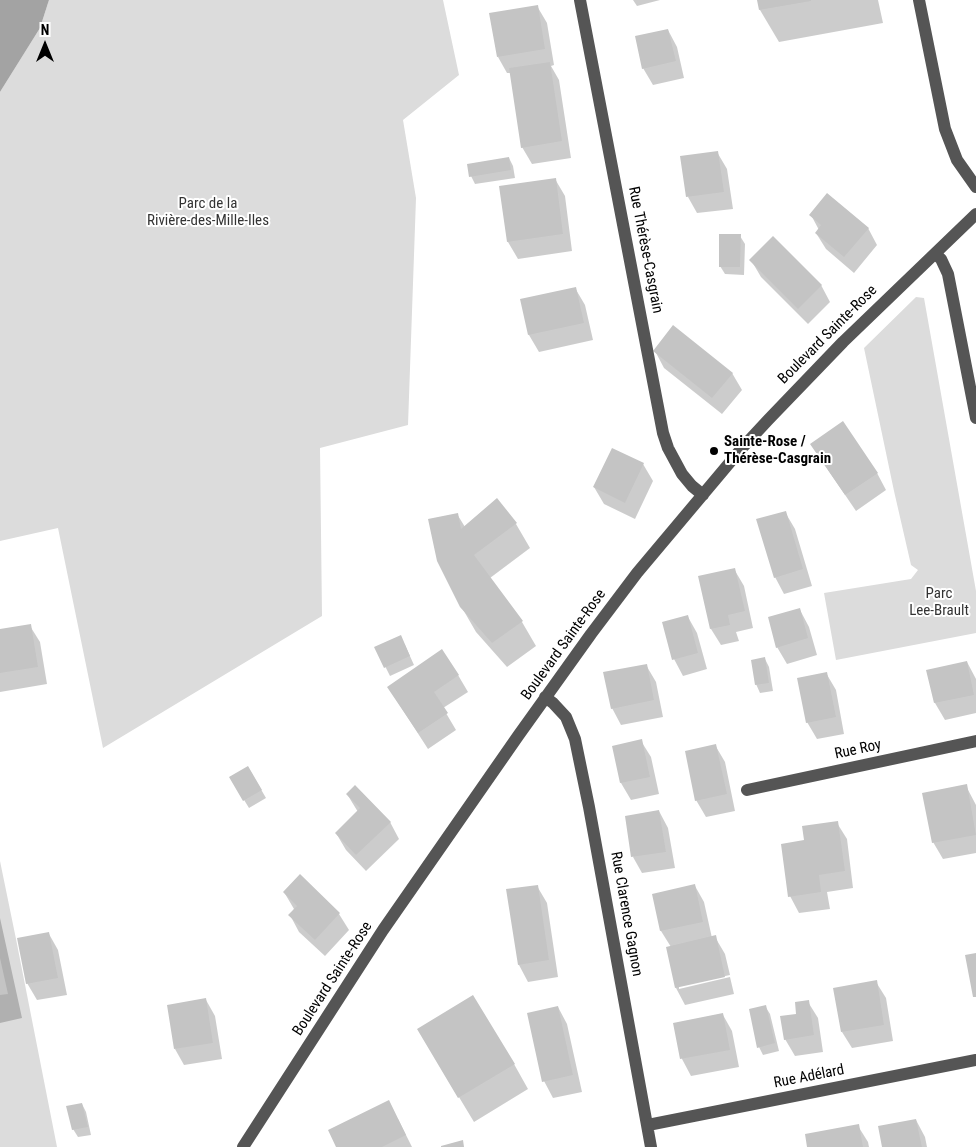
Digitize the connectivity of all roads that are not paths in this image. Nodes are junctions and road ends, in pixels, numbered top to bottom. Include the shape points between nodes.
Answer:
1 (580, 0) edge
2 (919, 0) edge
3 (976, 187) edge
4 (976, 214) edge
5 (935, 254) junction
6 (976, 418) edge
7 (703, 495) junction
8 (545, 697) junction
9 (976, 741) edge
10 (747, 790) dead end
11 (976, 1060) edge
12 (648, 1125) junction
13 (243, 1147) edge
14 (651, 1147) edge

1 - 7 street, Rue Thérèse-Casgrain via 663,434 682,474
2 - 3 street via 947,135 956,160
4 - 5 street, Boulevard Sainte-Rose
5 - 6 street via 948,274
5 - 7 street, Boulevard Sainte-Rose via 824,361 742,448
7 - 8 street, Boulevard Sainte-Rose via 637,574
8 - 12 street, Rue Clarence Gagnon via 566,717 575,739
8 - 13 street, Boulevard Sainte-Rose via 368,952
9 - 10 street, Rue Roy
11 - 12 street, Rue Adélard
12 - 14 street, Rue Clarence Gagnon

